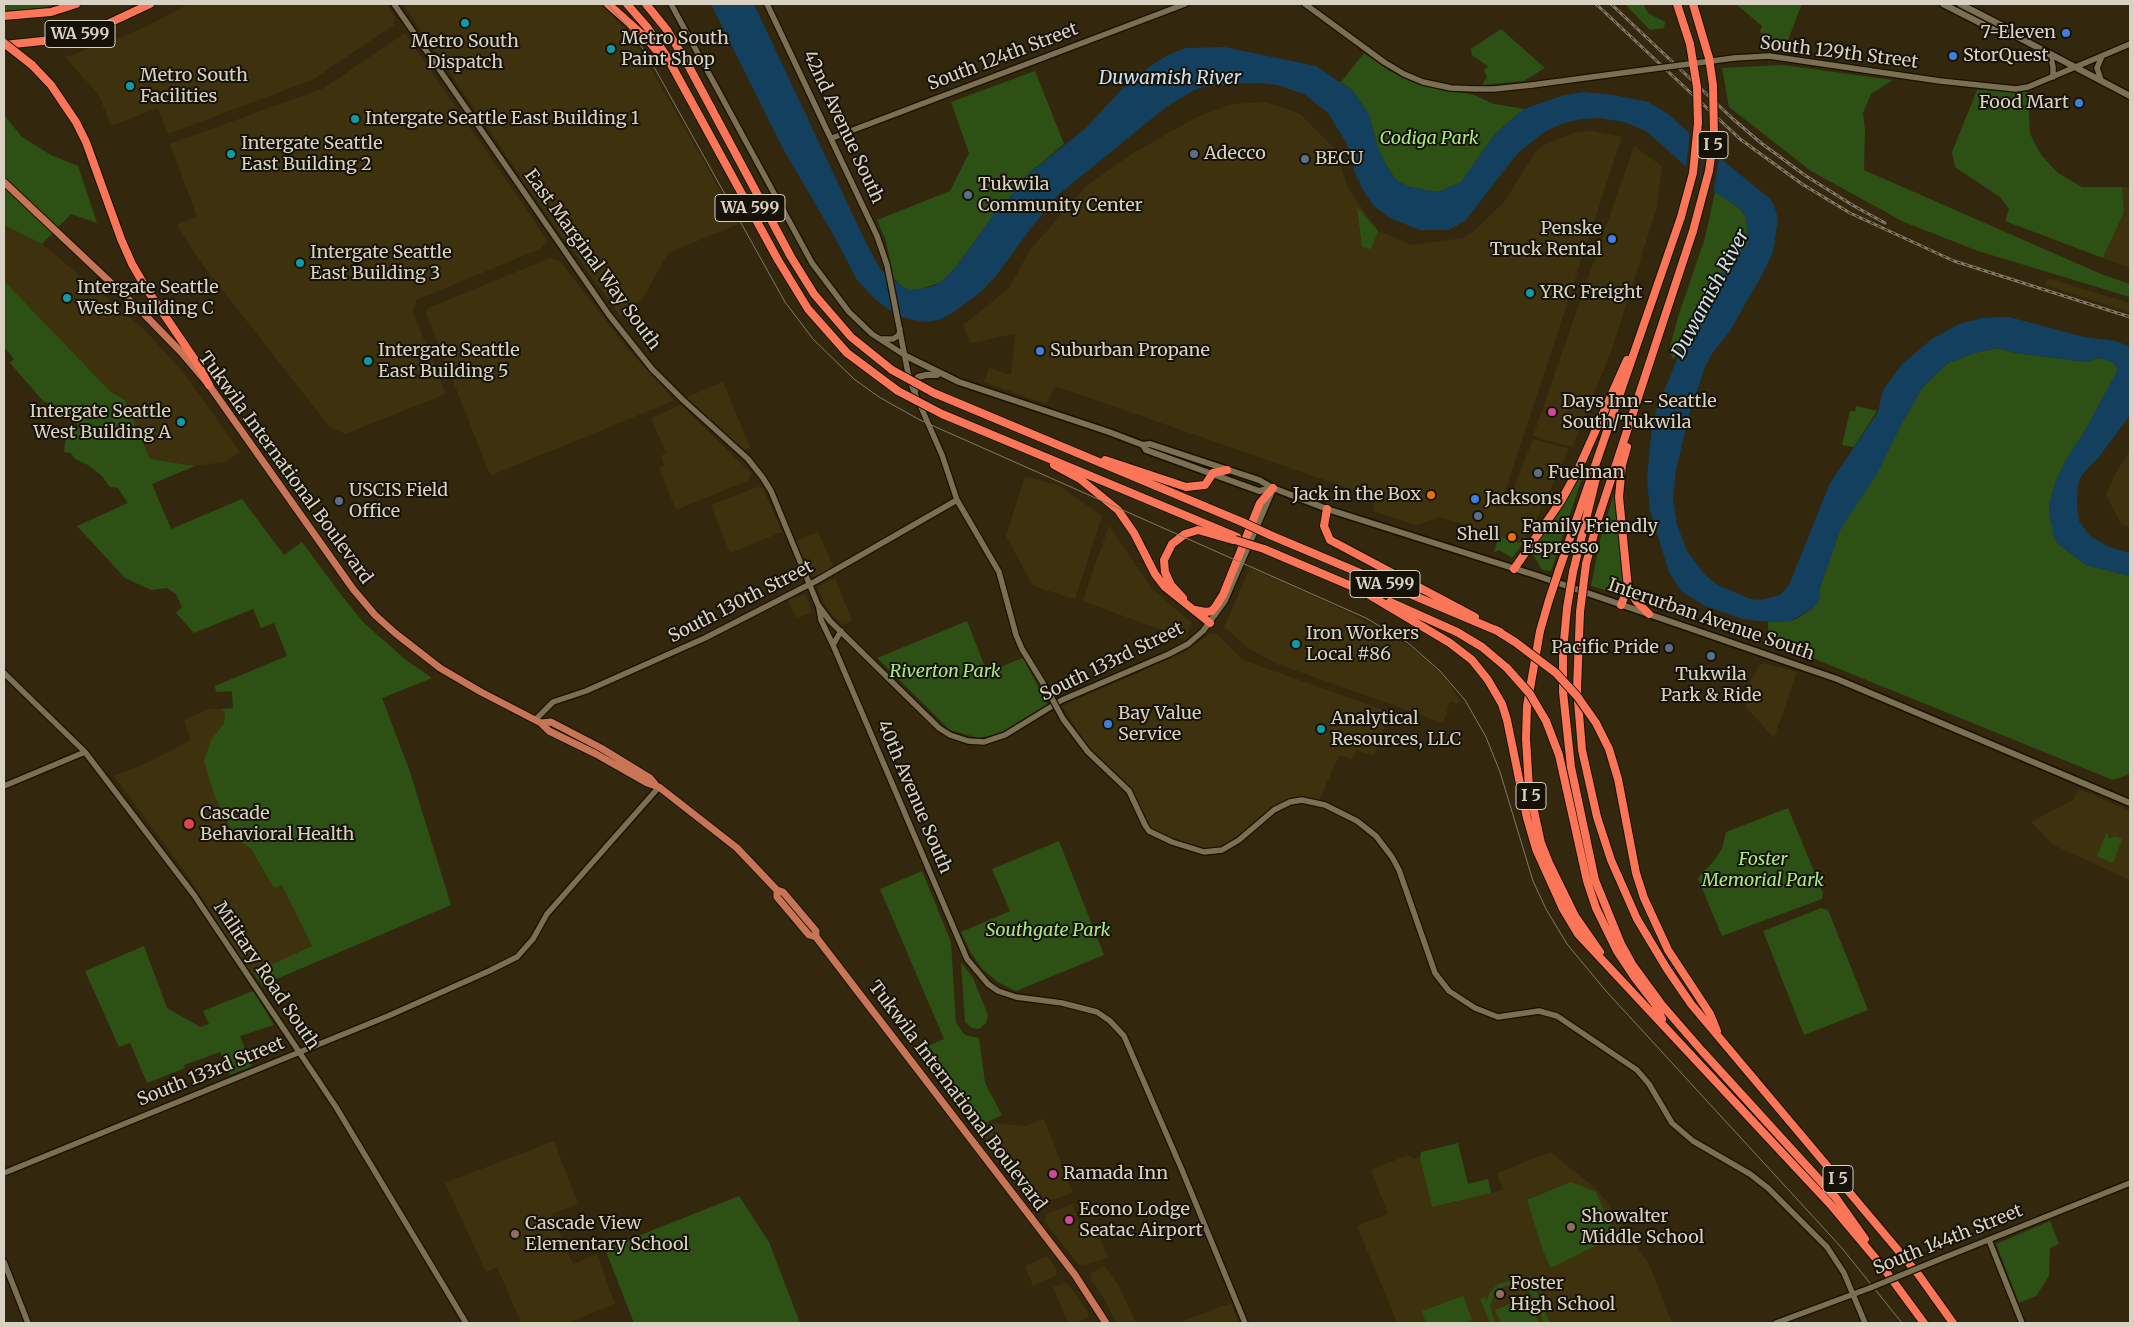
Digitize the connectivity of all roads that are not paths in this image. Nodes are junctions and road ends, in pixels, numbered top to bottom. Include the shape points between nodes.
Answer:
1 (76, 4) edge
2 (150, 4) edge
3 (394, 4) edge
4 (608, 4) edge
5 (627, 4) edge
6 (646, 4) edge
7 (671, 4) edge
8 (767, 4) edge
9 (1186, 4) edge
10 (1305, 4) edge
11 (1677, 4) edge
12 (1693, 4) edge
13 (1943, 4) edge
14 (1960, 4) edge
15 (4, 16) edge
16 (2016, 36) junction
17 (52, 40) junction
18 (4, 44) edge
19 (2130, 44) edge
20 (4, 50) edge
21 (2050, 54) junction
22 (2102, 56) junction
23 (2075, 67) junction
24 (2053, 77) junction
25 (2100, 80) junction
26 (682, 82) junction
27 (2130, 96) edge
28 (832, 138) junction
29 (4, 182) edge
30 (1650, 308) junction
31 (900, 327) junction
32 (879, 339) junction
33 (1654, 351) junction
34 (906, 356) junction
35 (945, 377) junction
36 (209, 385) junction
37 (915, 394) junction
38 (1612, 414) junction
39 (1042, 439) junction
40 (1017, 445) junction
41 (1144, 445) junction
42 (1227, 470) junction
43 (1213, 473) junction
44 (1273, 488) junction
45 (957, 500) junction
46 (1327, 509) junction
47 (1236, 538) junction
48 (1514, 568) junction
49 (810, 585) junction
50 (1628, 588) junction
51 (1361, 590) junction
52 (1621, 605) junction
53 (818, 606) junction
54 (1196, 610) junction
55 (1649, 614) junction
56 (1210, 623) junction
57 (841, 631) junction
58 (1500, 632) junction
59 (833, 645) junction
60 (4, 673) edge
61 (538, 721) junction
62 (968, 741) joint
63 (85, 752) junction
64 (4, 786) edge
65 (657, 786) junction
66 (2130, 803) edge
67 (1616, 973) junction
68 (1665, 1025) junction
69 (1720, 1038) junction
70 (300, 1052) junction
71 (4, 1173) edge
72 (2130, 1183) edge
73 (1989, 1240) junction
74 (4, 1262) edge
75 (1882, 1266) junction
76 (1853, 1294) junction
77 (28, 1323) edge
78 (466, 1323) edge
79 (1106, 1323) edge
80 (1245, 1323) edge
81 (1776, 1323) edge
82 (1865, 1323) edge
83 (1924, 1323) edge
84 (1953, 1323) edge
85 (2022, 1323) edge

1 - 15 highway, WA 599 via 51,12
2 - 17 highway, WA 599 via 88,32
3 - 49 street, East Marginal Way South via 610,315 652,369 748,458 763,478
4 - 26 highway via 646,38
5 - 26 highway, WA 599 via 647,27
6 - 39 highway, WA 599, bridge via 687,63 795,263 814,294 845,330 892,370
7 - 32 street, Interurban Avenue South via 812,262 849,312
8 - 28 street, 42nd Avenue South
9 - 28 street, South 124th Street
10 - 24 street, South 129th Street, bridge via 1404,74 1451,88 1494,89 1769,56 2016,89
11 - 30 highway, I 5, bridge via 1690,44 1697,87 1698,123 1693,173 1682,217
12 - 33 highway, I 5, bridge via 1709,58 1714,136 1694,231
13 - 16 main road via 1996,31
14 - 16 main road
16 - 21 main road
17 - 18 highway, WA 599
17 - 20 highway
18 - 36 highway, bridge via 32,65 76,122 132,264 198,363
19 - 22 street, South 129th Street
21 - 23 main road
21 - 24 street
22 - 23 street, South 129th Street
22 - 25 street via 2097,68
23 - 24 street, South 129th Street
23 - 25 main road
25 - 27 main road
26 - 40 highway, WA 599, bridge via 778,260 808,308 847,353 898,391 942,414
28 - 31 street, 42nd Avenue South via 877,236 887,265
29 - 36 main road, Tukwila International Boulevard via 145,315
30 - 38 highway, I 5
30 - 48 highway via 1577,472 1561,501
31 - 32 street via 894,339
31 - 34 street
32 - 34 street, Interurban Avenue South
33 - 50 highway via 1630,434 1620,486
33 - 69 highway, I 5, bridge via 1586,564 1580,612 1577,689 1582,750 1602,834 1641,926 1684,994
34 - 35 main road, Interurban Avenue South
34 - 37 street
35 - 37 main road via 931,374 918,377
35 - 41 main road, Interurban Avenue South
36 - 61 main road, Tukwila International Boulevard via 333,562 375,615 440,668
37 - 45 street via 942,455
38 - 67 highway, I 5, bridge via 1538,639 1527,706 1526,755 1532,802 1542,843 1566,900 1582,928
38 - 75 highway, I 5, bridge via 1573,572 1563,652 1563,692 1571,767 1595,880 1621,944 1650,990 1836,1198
39 - 43 highway via 1186,487 1204,485
39 - 58 highway, WA 599, bridge
40 - 47 highway, WA 599
40 - 56 highway via 1080,480 1110,502 1134,532 1165,587
41 - 42 main road, Interurban Avenue South via 1150,444
41 - 43 main road, Interurban Avenue South via 1146,450
42 - 43 highway
42 - 44 main road, Interurban Avenue South
43 - 44 main road, Interurban Avenue South via 1259,490
44 - 46 main road, Interurban Avenue South
44 - 54 highway via 1260,504 1223,595 1212,611
44 - 56 street, South 133rd Street via 1234,582
45 - 49 street, South 130th Street
45 - 76 street, bridge via 999,572 1022,649 1076,738 1129,791 1149,831 1172,842 1215,852 1228,847 1274,810 1290,802 1314,802 1357,821 1376,836 1392,857 1435,973 1449,991 1475,1008 1498,1017 1539,1011 1557,1016 1637,1070 1672,1123 1693,1140 1750,1174 1811,1229 1836,1259
46 - 48 main road, Interurban Avenue South
46 - 58 highway via 1324,526 1330,540
47 - 51 highway, WA 599, bridge
47 - 54 highway via 1198,530 1180,536 1168,548 1164,560 1167,579
48 - 52 main road, Interurban Avenue South
49 - 53 street, East Marginal Way South
49 - 61 street, South 130th Street via 657,660 553,702
50 - 52 highway
50 - 55 highway
51 - 67 highway via 1450,643 1472,660 1488,680 1507,720 1527,818 1546,872 1578,934
51 - 68 highway, WA 599, bridge via 1458,632 1507,668 1530,694 1546,721 1562,767 1596,908 1617,951 1655,1004
52 - 55 main road, Interurban Avenue South
53 - 57 street, East Marginal Way South
53 - 59 street, 40th Avenue South
54 - 56 highway
55 - 66 main road, Interurban Avenue South via 1845,682
56 - 62 street, South 133rd Street via 1180,649 1062,700 1005,735 984,742
57 - 59 street
57 - 62 street, East Marginal Way South via 939,728
58 - 69 highway, WA 599, bridge via 1556,673 1596,723 1618,779 1642,893 1668,950 1710,1014
59 - 80 street, 40th Avenue South via 967,959 998,991 1097,1012 1124,1036
60 - 63 street, Military Road South
61 - 65 main road, Tukwila International Boulevard via 549,732
63 - 64 street
63 - 70 street, Military Road South via 194,895
65 - 70 street, South 133rd Street via 547,914 533,939 517,957
65 - 79 main road, Tukwila International Boulevard via 737,848 777,890 777,897 809,935 816,937 1075,1275
67 - 68 highway, I 5
68 - 75 highway, I 5 via 1830,1204
69 - 84 highway, I 5 via 1918,1274
70 - 71 street, South 133rd Street
70 - 78 street, Military Road South via 378,1173
72 - 73 street, South 144th Street
73 - 76 street, South 144th Street, bridge
73 - 85 street
74 - 77 street
75 - 83 highway, I 5
76 - 81 street, South 144th Street
76 - 82 street

